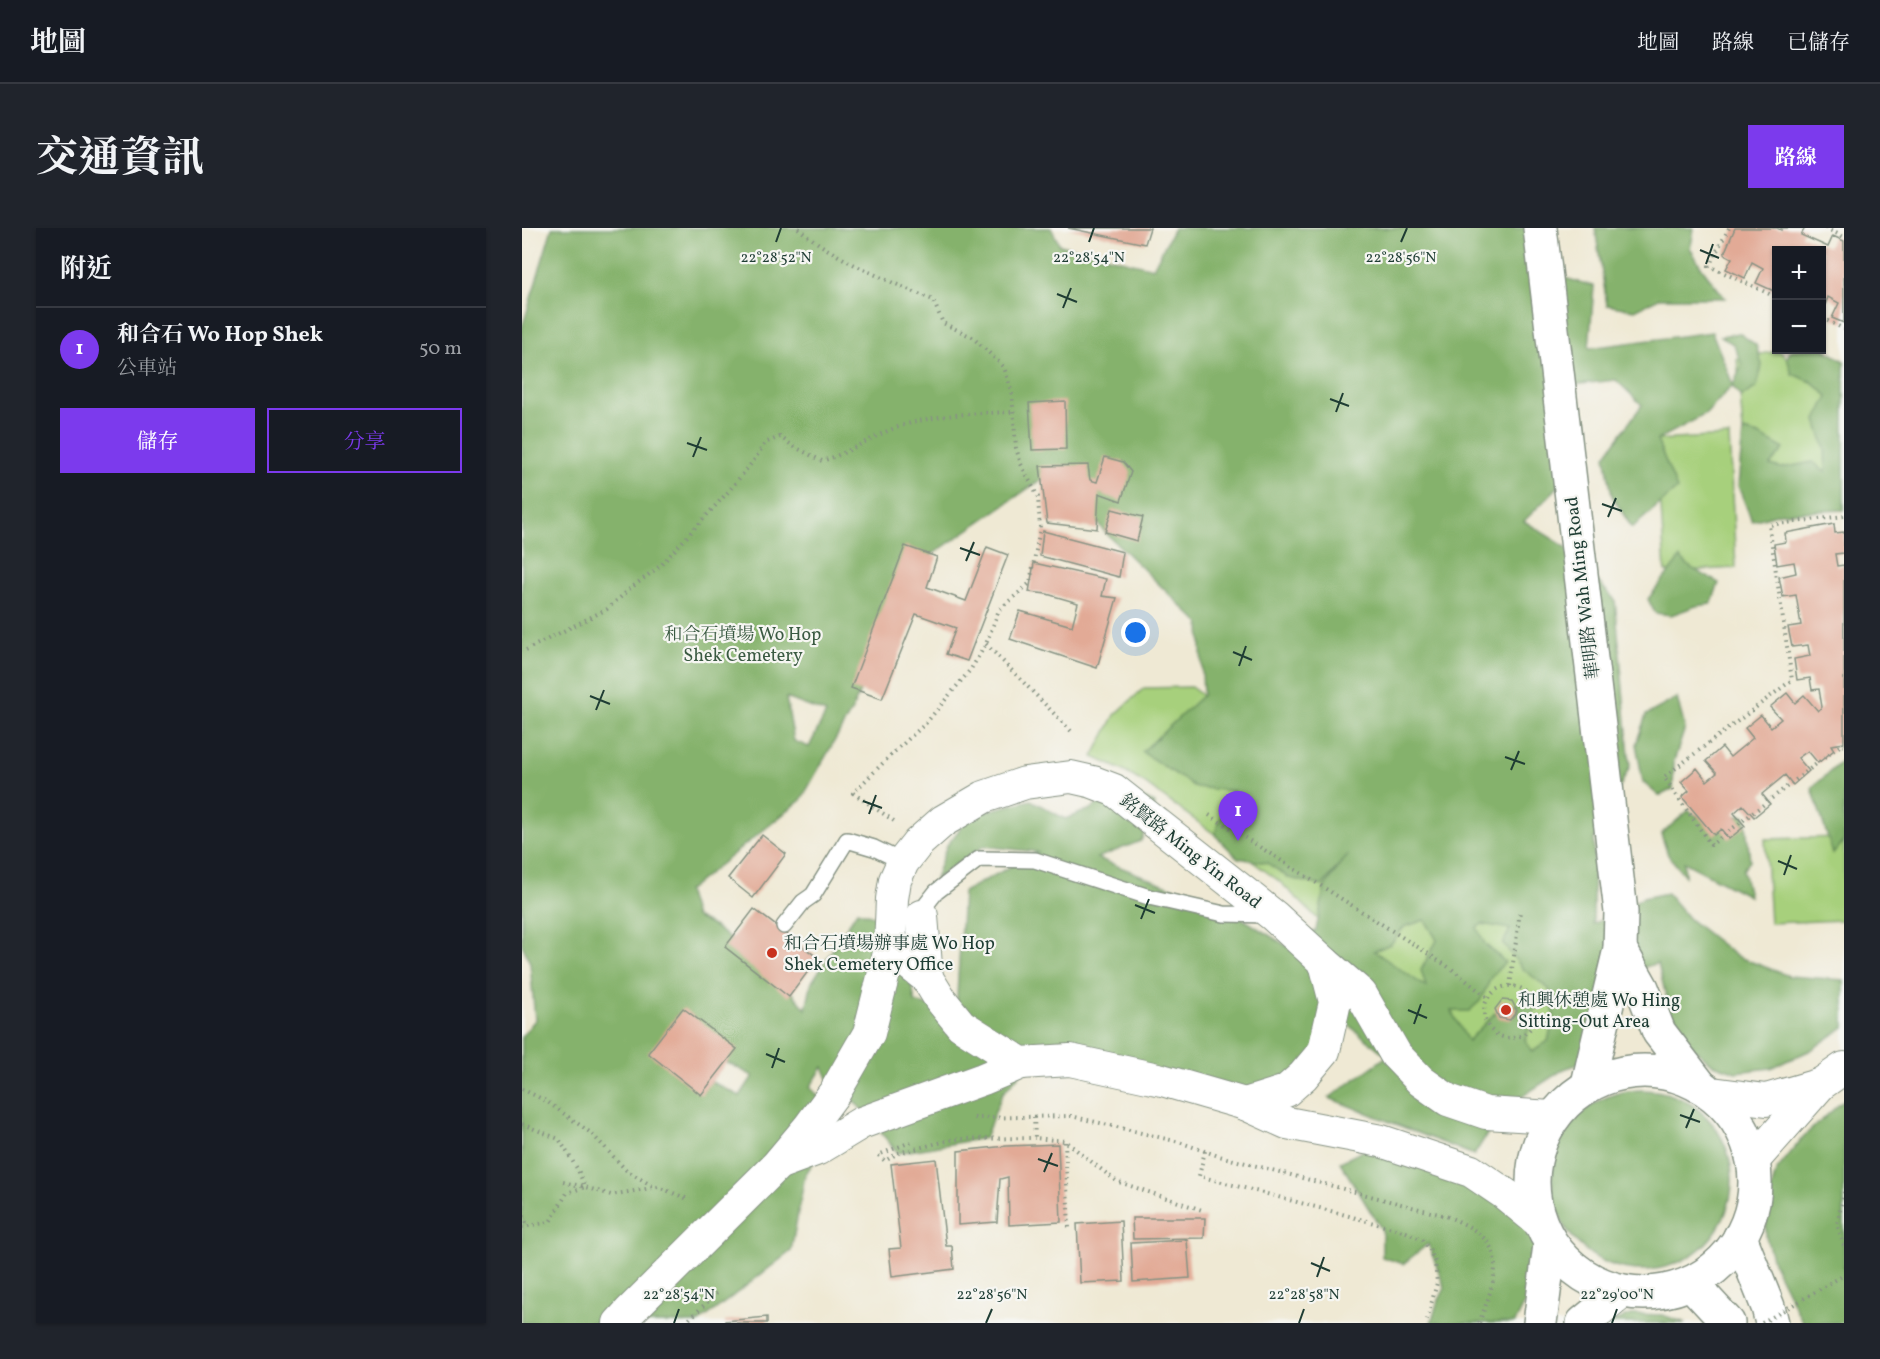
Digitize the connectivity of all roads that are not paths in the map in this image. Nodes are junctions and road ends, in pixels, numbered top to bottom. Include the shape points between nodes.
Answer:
1 (1540, 228) edge
2 (903, 862) junction
3 (1274, 916) junction
4 (784, 926) dead end
5 (903, 930) junction
6 (1620, 949) junction
7 (1325, 963) junction
8 (927, 978) junction
9 (1021, 1063) junction
10 (1833, 1076) edge
11 (1588, 1084) junction
12 (1705, 1089) junction
13 (1245, 1104) junction
14 (1552, 1117) junction
15 (1753, 1161) junction
16 (777, 1165) junction
17 (1544, 1233) junction
18 (1740, 1237) junction
19 (1691, 1283) junction
20 (1621, 1292) junction
21 (619, 1323) edge
22 (1540, 1323) edge
23 (1583, 1323) edge
24 (1728, 1323) edge
25 (1772, 1323) edge

1 - 6 street, 華明路 Wah Ming Road via 1621,912
2 - 3 street, 銘賢路 Ming Yin Road via 943,821 984,797 1025,783 1071,777 1114,790
2 - 4 lane via 847,840 813,895
2 - 5 street, 銘賢路 Ming Yin Road via 892,899
3 - 5 lane via 1224,914 1149,897 1035,860 979,859 936,892
3 - 7 street, 銘賢路 Ming Yin Road
5 - 8 street, 銘賢路 Ming Yin Road
5 - 8 street, 銘賢路 Ming Yin Road
5 - 16 street, 銘賢路 Ming Yin Road via 868,1033 835,1092
6 - 11 street, 華明路 Wah Ming Road
6 - 12 street via 1642,988 1659,1032
7 - 13 street via 1335,1002 1324,1051 1286,1091
7 - 14 street, 銘賢路 Ming Yin Road via 1361,994 1396,1055 1421,1081 1448,1100 1486,1113
8 - 9 street, 銘賢路 Ming Yin Road via 961,1025
9 - 13 street, 銘賢路 Ming Yin Road via 1070,1060 1162,1080
9 - 16 street, 銘賢路 Ming Yin Road via 861,1123 818,1149
10 - 12 street via 1766,1100
10 - 15 street
11 - 12 street via 1632,1070 1655,1070 1677,1075
11 - 14 street
12 - 15 street via 1730,1111
13 - 17 street, 銘賢路 Ming Yin Road via 1287,1123 1381,1141 1471,1171 1505,1194
14 - 17 street via 1542,1140 1532,1192
15 - 18 street via 1755,1186
16 - 21 street, 銘賢路 Ming Yin Road
17 - 20 street via 1574,1270 1588,1280
17 - 22 street
18 - 19 street via 1719,1264
18 - 25 street
19 - 20 street via 1669,1291
19 - 24 street
20 - 23 street

